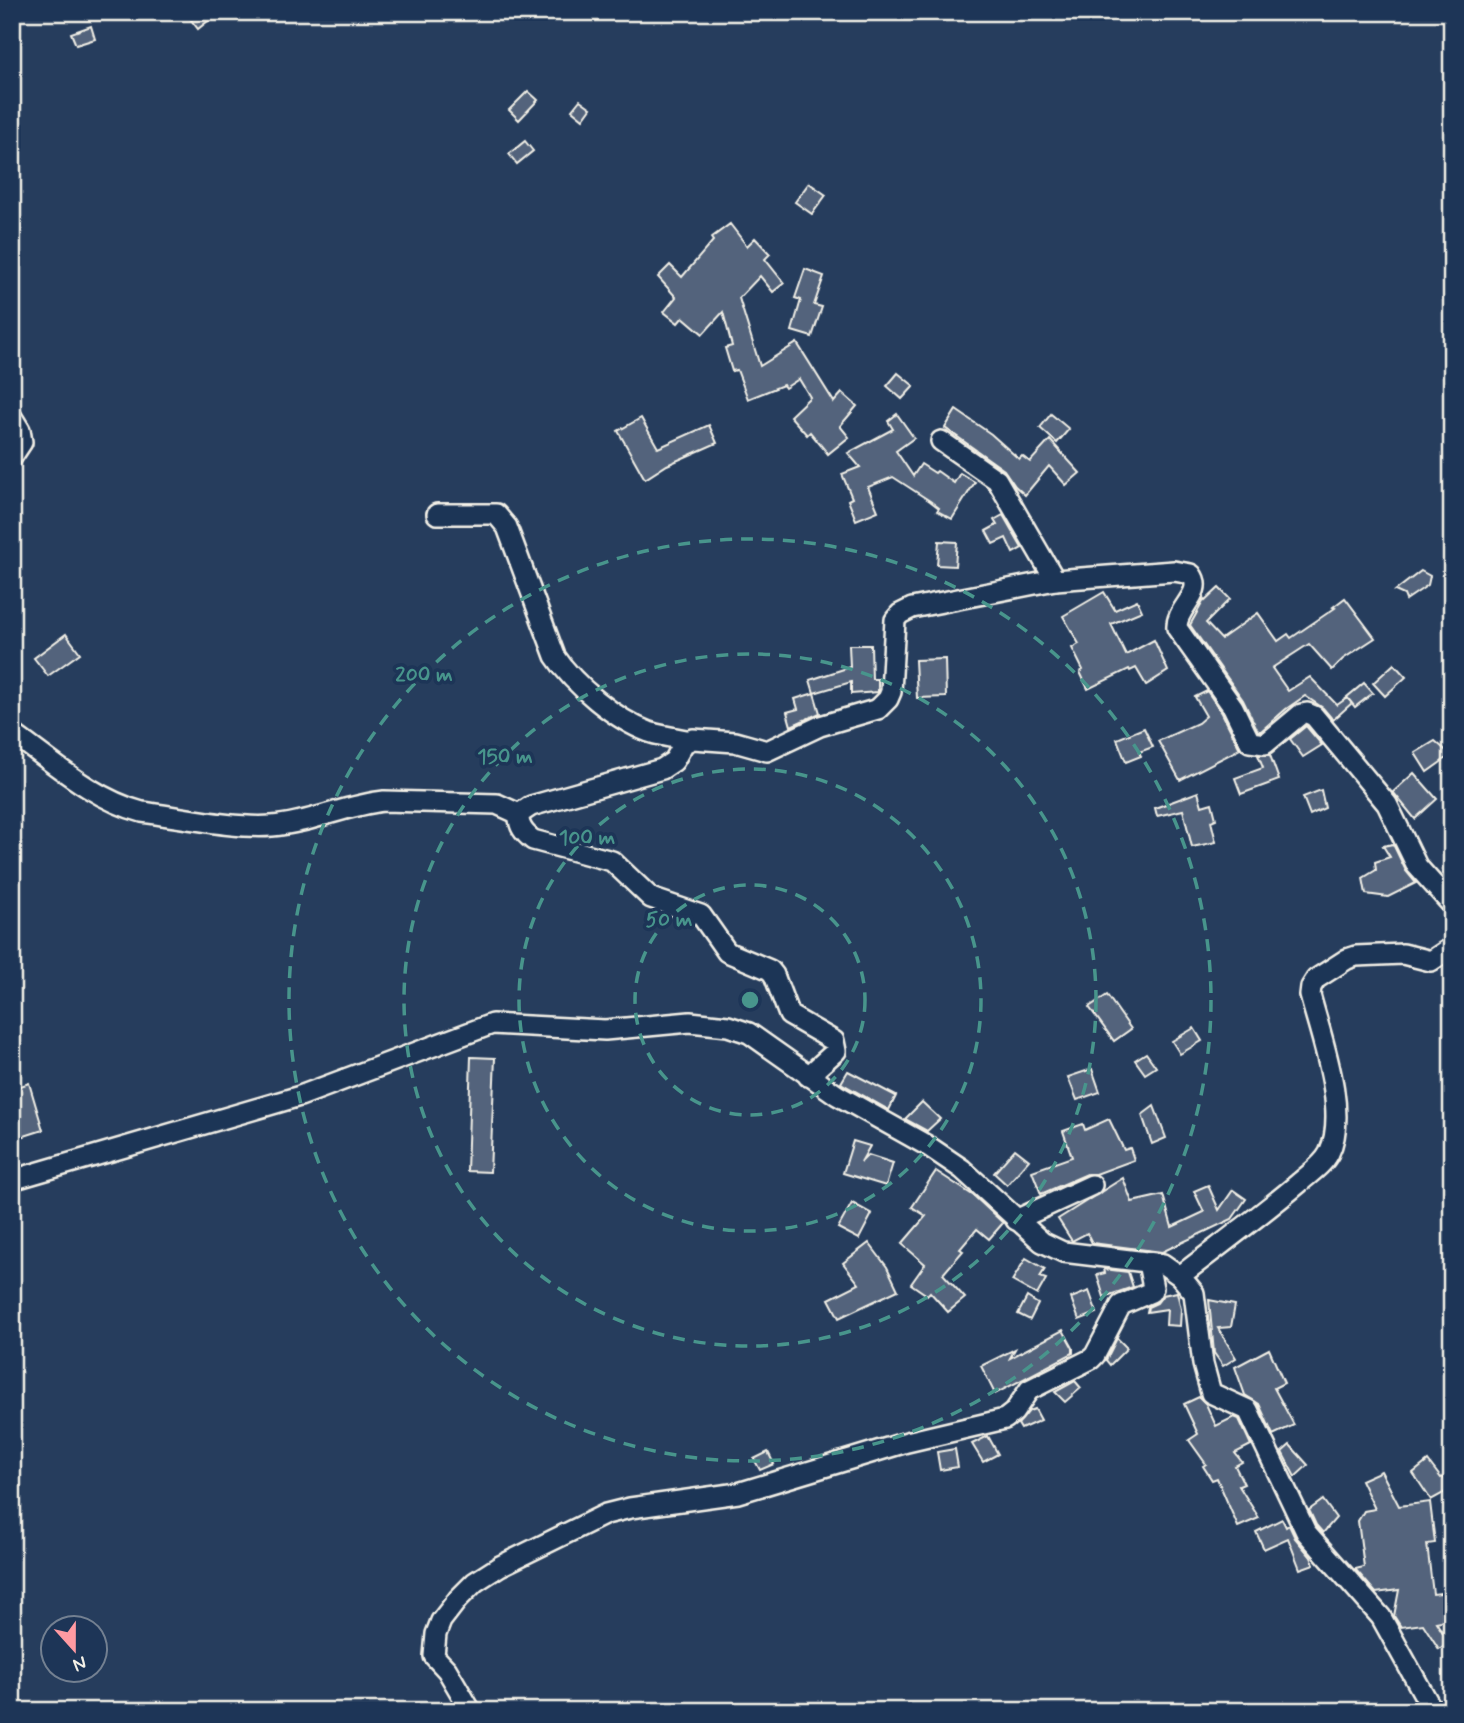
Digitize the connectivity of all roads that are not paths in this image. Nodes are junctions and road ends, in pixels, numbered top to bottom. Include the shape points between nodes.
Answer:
1 (12, 417) edge
2 (941, 441) dead end
3 (12, 457) edge
4 (437, 514) dead end
5 (1055, 580) junction
6 (12, 733) edge
7 (687, 740) junction
8 (519, 814) junction
9 (1452, 905) edge
10 (1452, 947) edge
11 (808, 1076) junction
12 (12, 1180) edge
13 (1092, 1185) dead end
14 (1016, 1220) junction
15 (1148, 1263) junction
16 (1180, 1276) junction
17 (471, 1711) edge
18 (1433, 1711) edge

1 - 3 street via 22,442
2 - 5 street via 997,480
4 - 7 street via 496,514 503,520 564,670 630,723
5 - 7 street via 900,614 894,628 891,692 871,713 820,726 767,751 734,742
5 - 9 street via 1174,571 1191,574 1195,590 1177,628 1233,707 1248,740 1265,744 1301,714 1314,716 1387,804 1417,866
6 - 8 street via 91,790 142,812 254,826 287,824 384,801 497,804
7 - 8 street via 674,761 662,769 531,806
8 - 11 street via 521,827 533,841 612,861 651,898 701,915 727,952 770,971 789,1015 834,1041 836,1051
10 - 16 street via 1430,961 1403,954 1356,956 1316,979 1310,995 1336,1106 1330,1152 1284,1196
11 - 12 street via 749,1033 728,1026 690,1022 605,1030 492,1024 300,1096
11 - 14 street via 962,1169
13 - 14 street
14 - 15 street via 1042,1242 1063,1252
15 - 16 street via 1163,1264
15 - 17 street via 1152,1292 1121,1304 1096,1355 1029,1390 1005,1419 907,1442 738,1493 617,1511 475,1582 441,1621 434,1656
16 - 18 street via 1194,1293 1211,1393 1248,1409 1306,1532 1381,1617

